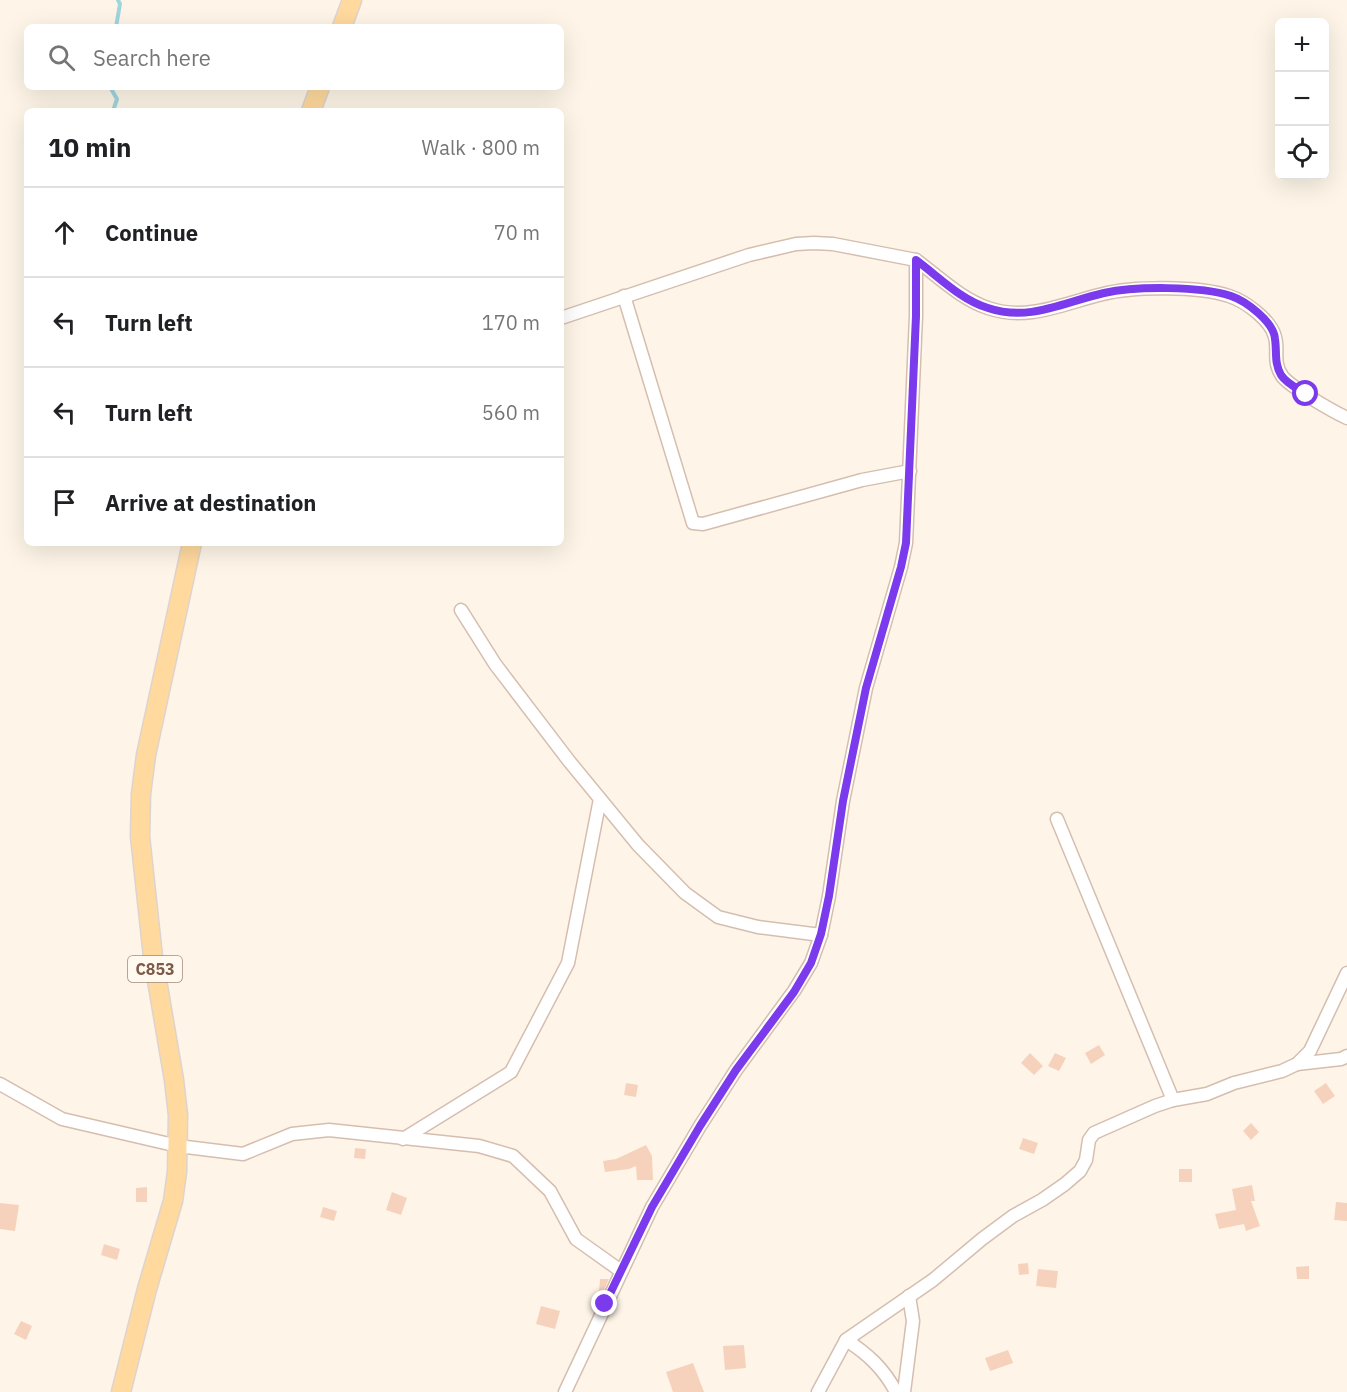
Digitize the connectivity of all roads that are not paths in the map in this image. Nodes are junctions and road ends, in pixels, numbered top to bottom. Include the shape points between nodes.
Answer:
1 (352, 0) edge
2 (343, 24) edge
3 (319, 90) edge
4 (312, 108) edge
5 (916, 260) junction
6 (624, 296) junction
7 (564, 317) edge
8 (1347, 418) edge
9 (909, 471) junction
10 (191, 546) edge
11 (461, 610) dead end
12 (600, 799) junction
13 (1058, 819) dead end
14 (821, 934) junction
15 (1347, 974) edge
16 (1347, 1056) edge
17 (1297, 1064) junction
18 (0, 1084) edge
19 (1173, 1100) junction
20 (402, 1139) junction
21 (178, 1146) junction
22 (621, 1271) junction
23 (909, 1296) junction
24 (846, 1340) junction
25 (121, 1392) edge
26 (565, 1392) edge
27 (818, 1392) edge
28 (896, 1392) edge
29 (904, 1392) edge

1 - 2 main road
3 - 4 main road
5 - 6 street via 833,244 796,244 749,255
5 - 8 street via 963,296 987,308 1014,314 1037,313 1105,293 1135,289 1200,290 1230,296 1253,308 1271,329 1276,364 1286,382
5 - 9 street
6 - 7 street
6 - 9 street via 693,523 703,524
9 - 14 street via 906,543 866,688
10 - 21 main road, C853 via 146,755 140,836 153,957 174,1080
11 - 12 street via 495,664
12 - 14 street via 685,893 718,916 758,927
12 - 20 street via 568,963 512,1072
13 - 19 street
14 - 22 street via 811,963 794,992 700,1126 652,1207
15 - 17 street via 1310,1051
16 - 17 street
17 - 19 street via 1207,1094
18 - 21 street via 62,1119
19 - 23 street via 1094,1133 1080,1171 1013,1216
20 - 21 street via 330,1130 292,1134 243,1154
20 - 22 street via 479,1146 513,1156 550,1191 576,1239
21 - 25 main road, C853 via 173,1201
22 - 26 street
23 - 24 street
23 - 29 street via 913,1321
24 - 27 street
24 - 28 street via 875,1361

